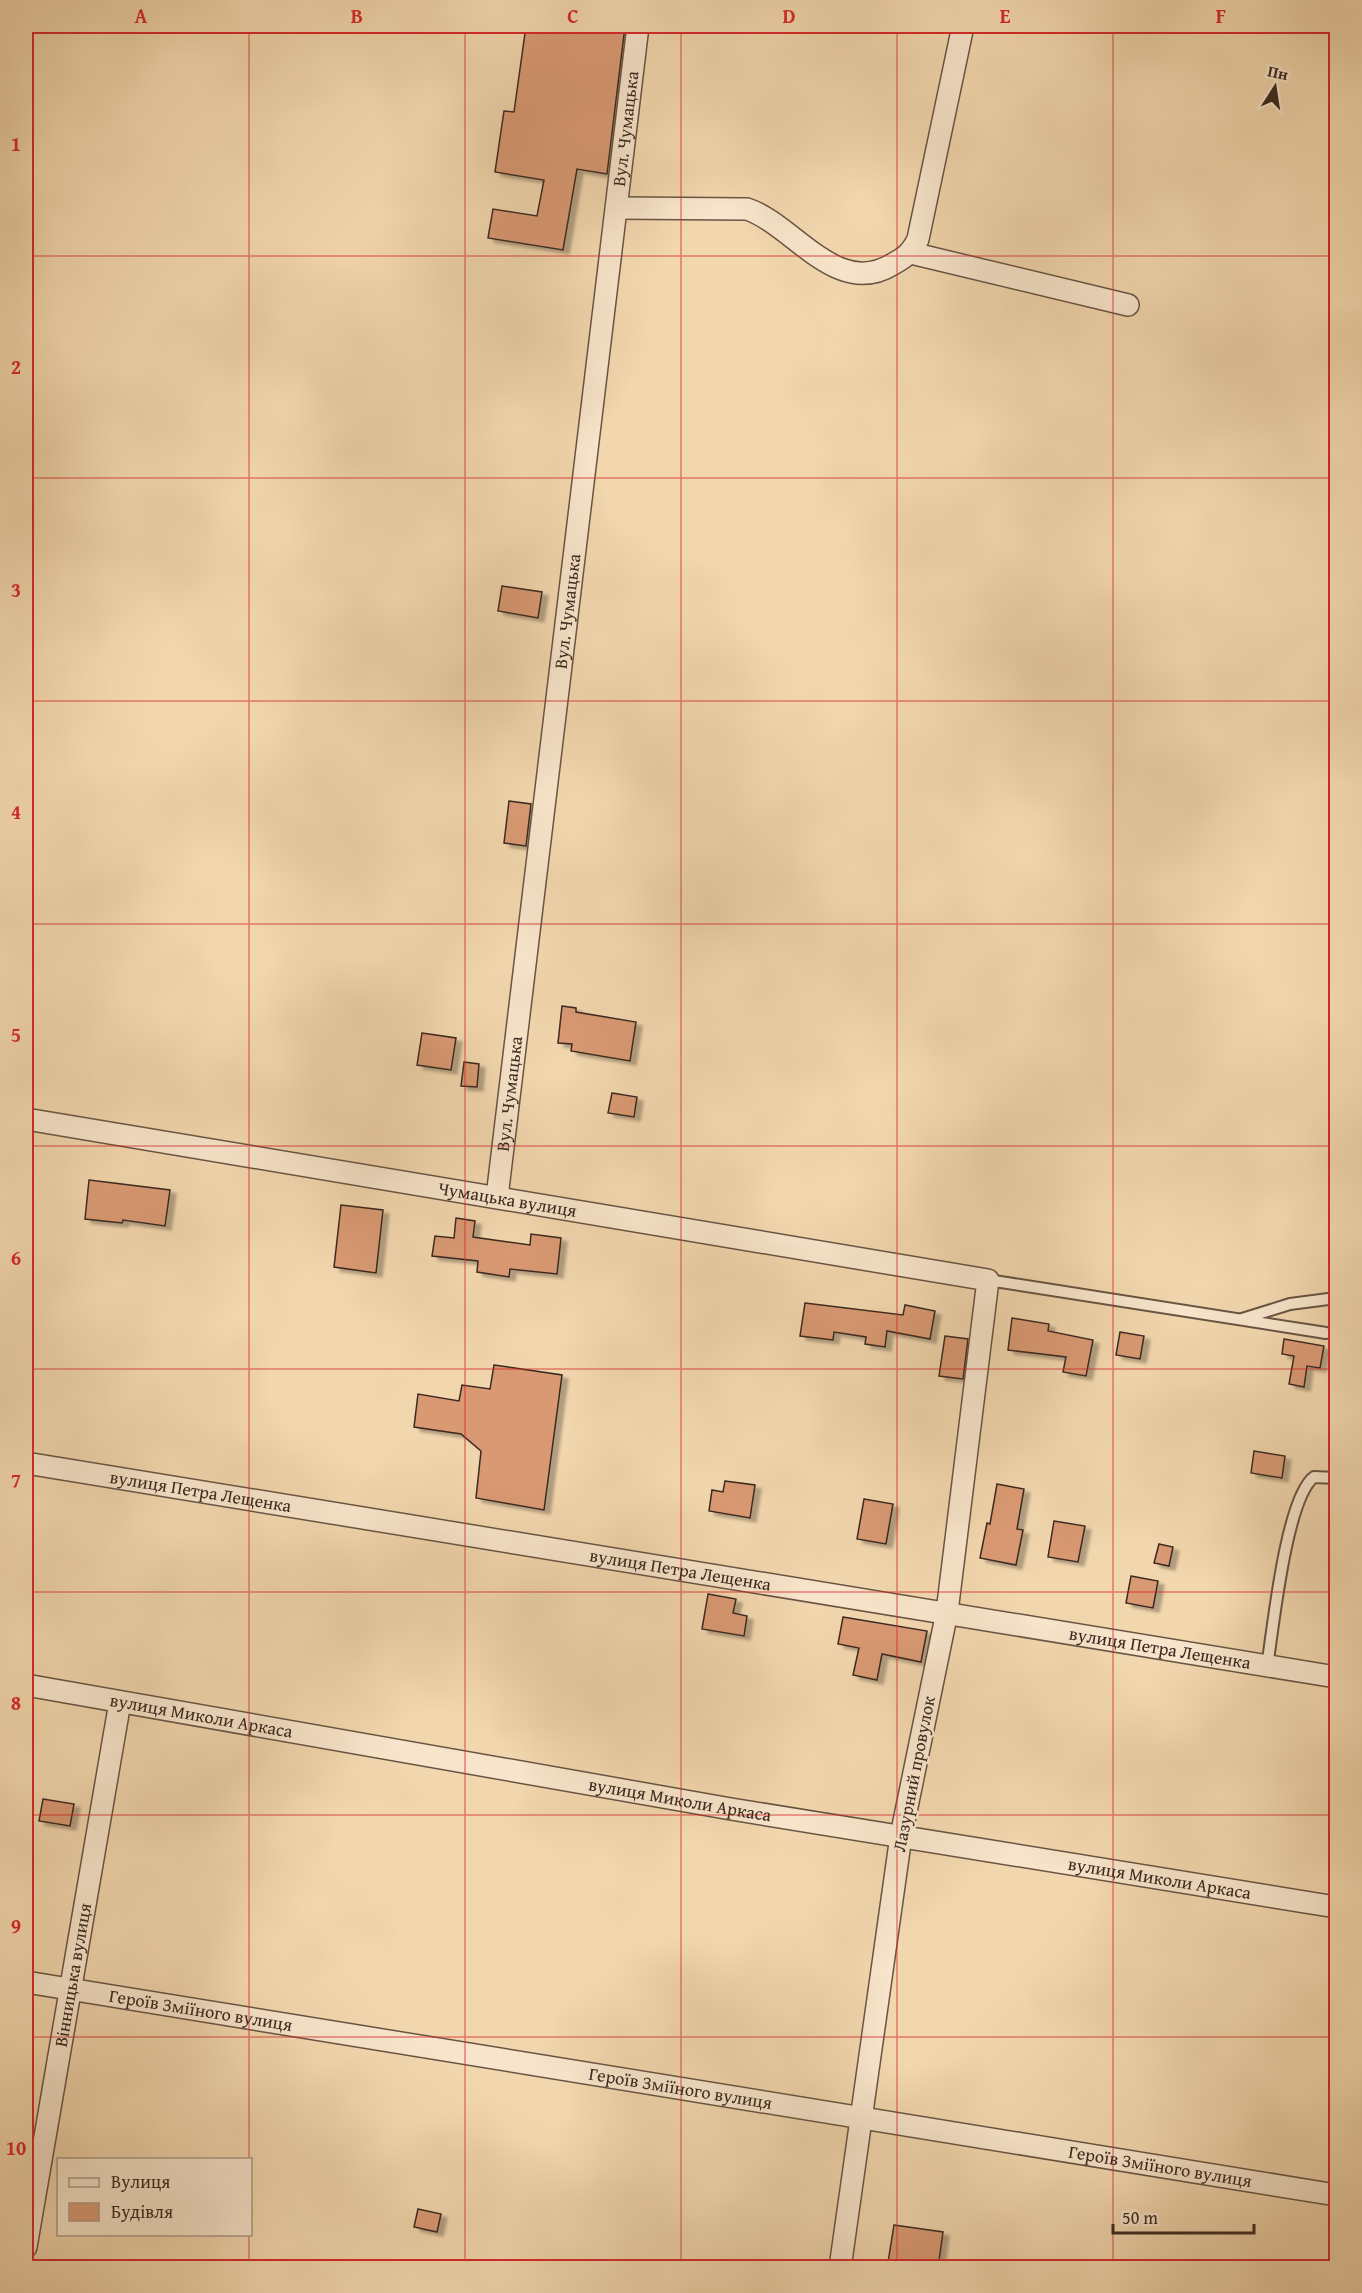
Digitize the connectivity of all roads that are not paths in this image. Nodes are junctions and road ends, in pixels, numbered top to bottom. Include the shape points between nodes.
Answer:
1 (639, 26) edge
2 (963, 26) edge
3 (617, 208) junction
4 (911, 253) junction
5 (1128, 305) dead end
6 (26, 1119) edge
7 (497, 1197) junction
8 (988, 1280) junction
9 (1336, 1298) edge
10 (1239, 1320) junction
11 (1326, 1333) dead end
12 (26, 1463) edge
13 (1336, 1478) edge
14 (947, 1612) junction
15 (1267, 1667) junction
16 (1336, 1677) edge
17 (26, 1686) edge
18 (120, 1702) junction
19 (901, 1836) junction
20 (1336, 1907) edge
21 (26, 1982) edge
22 (70, 1989) junction
23 (860, 2118) junction
24 (1336, 2195) edge
25 (26, 2247) edge
26 (840, 2268) edge

1 - 3 street, Вул. Чумацька
2 - 4 street via 918,239
3 - 4 street via 747,209 762,214 837,269 883,271
3 - 7 street, Вул. Чумацька
4 - 5 street
6 - 7 street, Чумацька вулиця
7 - 8 street, Чумацька вулиця
8 - 10 lane
8 - 14 street, Лазурний провулок
9 - 10 lane via 1290,1304
10 - 11 lane
12 - 14 street, вулиця Петра Лещенка
13 - 15 lane via 1314,1477 1302,1488
14 - 15 street, вулиця Петра Лещенка
14 - 19 street, Лазурний провулок
15 - 16 street, вулиця Петра Лещенка
17 - 18 street, вулиця Миколи Аркаса
18 - 19 street, вулиця Миколи Аркаса
18 - 22 street, Вінницька вулиця
19 - 20 street, вулиця Миколи Аркаса
19 - 23 street, Лазурний провулок
21 - 22 street, Героїв Зміїного вулиця
22 - 23 street, Героїв Зміїного вулиця
22 - 25 street, Вінницька вулиця
23 - 24 street, Героїв Зміїного вулиця
23 - 26 street, Лазурний провулок

